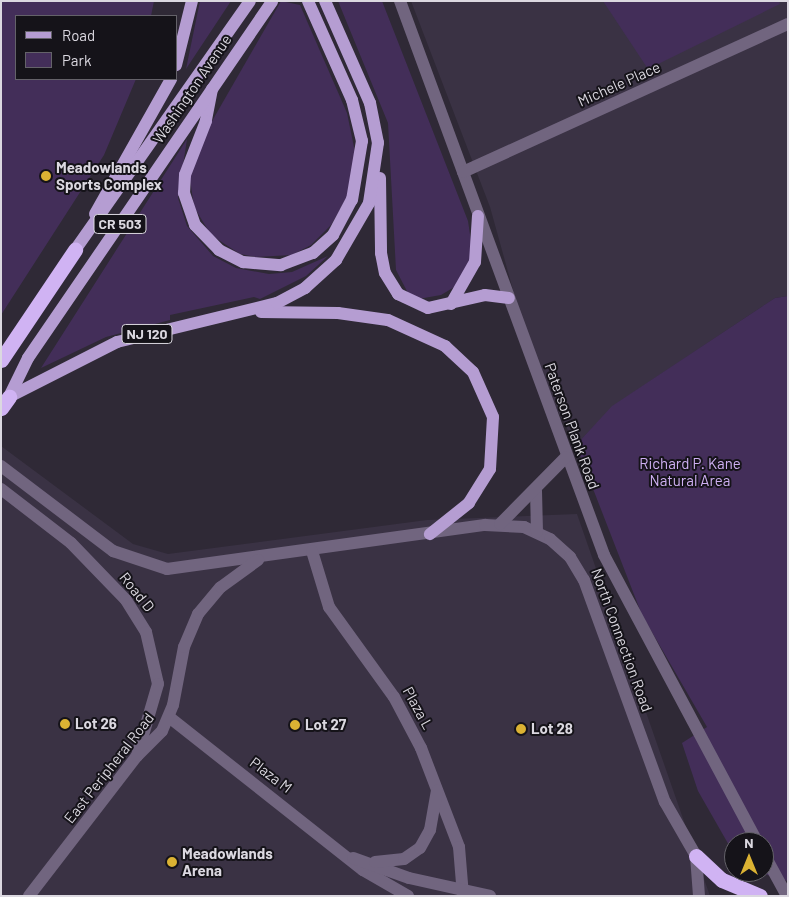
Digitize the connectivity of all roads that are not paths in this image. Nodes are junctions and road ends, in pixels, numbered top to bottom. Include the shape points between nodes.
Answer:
1 (192, 1) edge
2 (250, 1) edge
3 (272, 1) edge
4 (325, 1) edge
5 (400, 1) edge
6 (310, 5) edge
7 (788, 24) edge
8 (178, 57) edge
9 (170, 80) edge
10 (212, 89) junction
11 (378, 163) junction
12 (463, 172) junction
13 (478, 216) junction
14 (75, 250) junction
15 (509, 298) junction
16 (451, 304) junction
17 (253, 311) junction
18 (1, 360) edge
19 (5, 402) edge
20 (566, 457) junction
21 (1, 466) edge
22 (3, 490) edge
23 (536, 491) junction
24 (500, 524) junction
25 (537, 532) junction
26 (430, 534) junction
27 (312, 551) junction
28 (260, 559) junction
29 (169, 717) junction
30 (137, 756) junction
31 (438, 791) junction
32 (752, 832) edge
33 (696, 856) junction
34 (353, 858) junction
35 (370, 862) junction
36 (774, 872) edge
37 (463, 893) edge
38 (400, 894) edge
39 (30, 896) edge
40 (490, 896) edge
41 (699, 896) edge
42 (760, 896) edge
43 (787, 896) edge

1 - 8 main road
2 - 14 main road, Washington Avenue / CR 503
3 - 10 main road, Washington Avenue / CR 503
4 - 11 main road, NJ 120 via 374,113
5 - 12 street, Paterson Plank Road
6 - 10 main road via 352,100 362,141 360,173 350,205 333,235 313,253 281,265 243,262 219,250 195,225 184,193 185,175 206,121
7 - 12 street, Michele Place
9 - 14 main road
10 - 19 main road, Washington Avenue / CR 503 via 28,358
11 - 16 main road via 381,253 389,281 412,304 437,308
11 - 17 main road, NJ 120 via 367,210 336,260 305,288
12 - 13 street, Paterson Plank Road
13 - 15 street, Paterson Plank Road
13 - 16 main road via 475,262
14 - 18 highway
15 - 16 main road via 485,294
15 - 20 street, Paterson Plank Road
17 - 19 main road, NJ 120 via 117,342
17 - 26 main road via 338,313 388,320 446,346 473,372 493,417 490,468 469,503
20 - 23 street
20 - 32 street, Paterson Plank Road via 611,570
21 - 28 street, Road D via 104,545 143,564 180,570
22 - 30 street, Road D via 80,553 126,600 146,632 158,684
23 - 24 street
23 - 25 street
24 - 25 street, North Connection Road
24 - 26 street, North Connection Road
25 - 33 street, North Connection Road via 561,548 579,570 665,802
26 - 27 street, North Connection Road
27 - 28 street, North Connection Road
27 - 31 street, Plaza L via 329,607 394,697
28 - 29 street, East Peripheral Road via 221,587 198,614 184,647
29 - 30 street, East Peripheral Road via 156,740
29 - 34 street, Plaza M
30 - 39 street, East Peripheral Road
31 - 35 street via 430,830 420,848 399,860
31 - 37 street, Plaza L via 459,848
33 - 41 street, North Connection Road
33 - 42 highway via 722,880
34 - 35 street, Plaza M
34 - 38 street, Plaza M via 363,870
35 - 37 street, Plaza M
36 - 43 street
37 - 40 street, Plaza M

